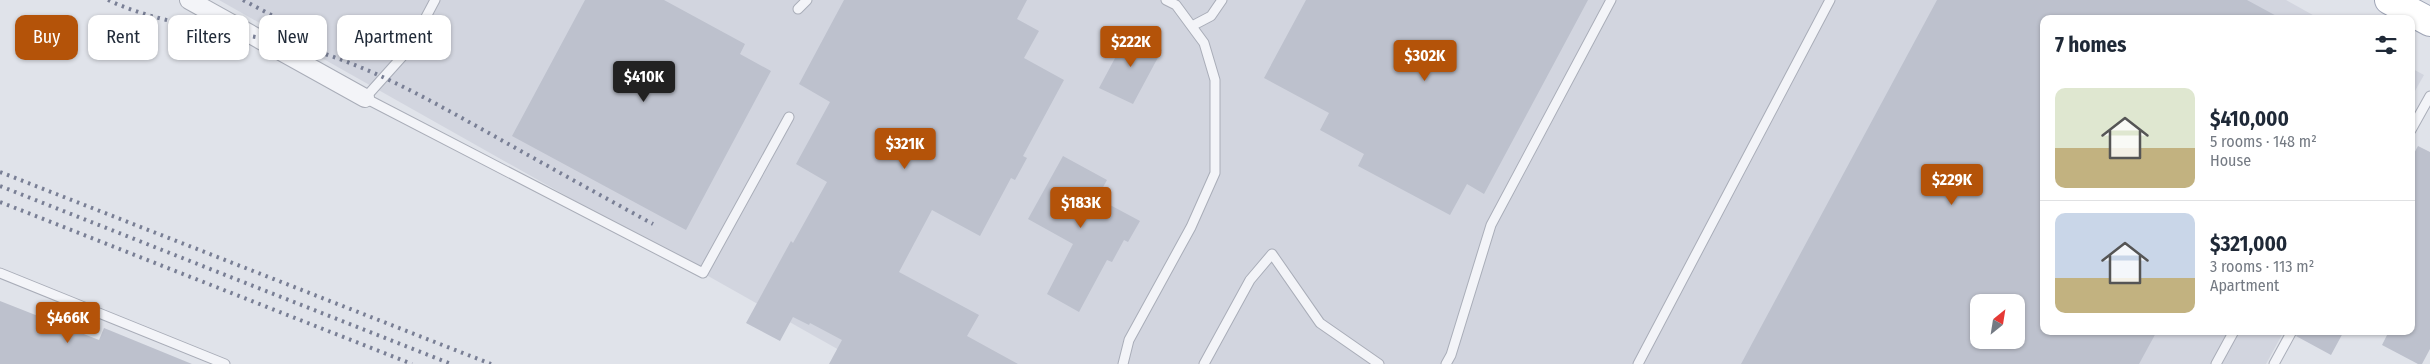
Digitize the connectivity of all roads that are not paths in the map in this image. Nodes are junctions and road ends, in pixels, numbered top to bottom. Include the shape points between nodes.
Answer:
1 (189, 0) edge
2 (435, 0) edge
3 (806, 0) edge
4 (1166, 0) edge
5 (1222, 0) edge
6 (1611, 0) edge
7 (1830, 0) edge
8 (798, 9) dead end
9 (1192, 26) junction
10 (2430, 96) edge
11 (365, 98) junction
12 (790, 117) dead end
13 (2415, 123) edge
14 (0, 273) edge
15 (2232, 335) edge
16 (2290, 335) edge
17 (225, 364) edge
18 (1123, 364) edge
19 (1204, 364) edge
20 (1378, 364) edge
21 (1446, 364) edge
22 (1638, 364) edge
23 (2216, 364) edge
24 (2274, 364) edge

1 - 11 street
2 - 11 lane via 409,48
3 - 8 lane
4 - 9 lane via 1176,5
5 - 9 lane via 1211,16
6 - 21 lane via 1491,225
7 - 22 lane
9 - 18 lane via 1204,42 1215,80 1215,173 1191,227 1129,340
10 - 13 lane
11 - 12 lane via 703,273
14 - 17 lane
15 - 23 lane
16 - 24 lane
19 - 20 lane via 1250,280 1272,254 1320,323

